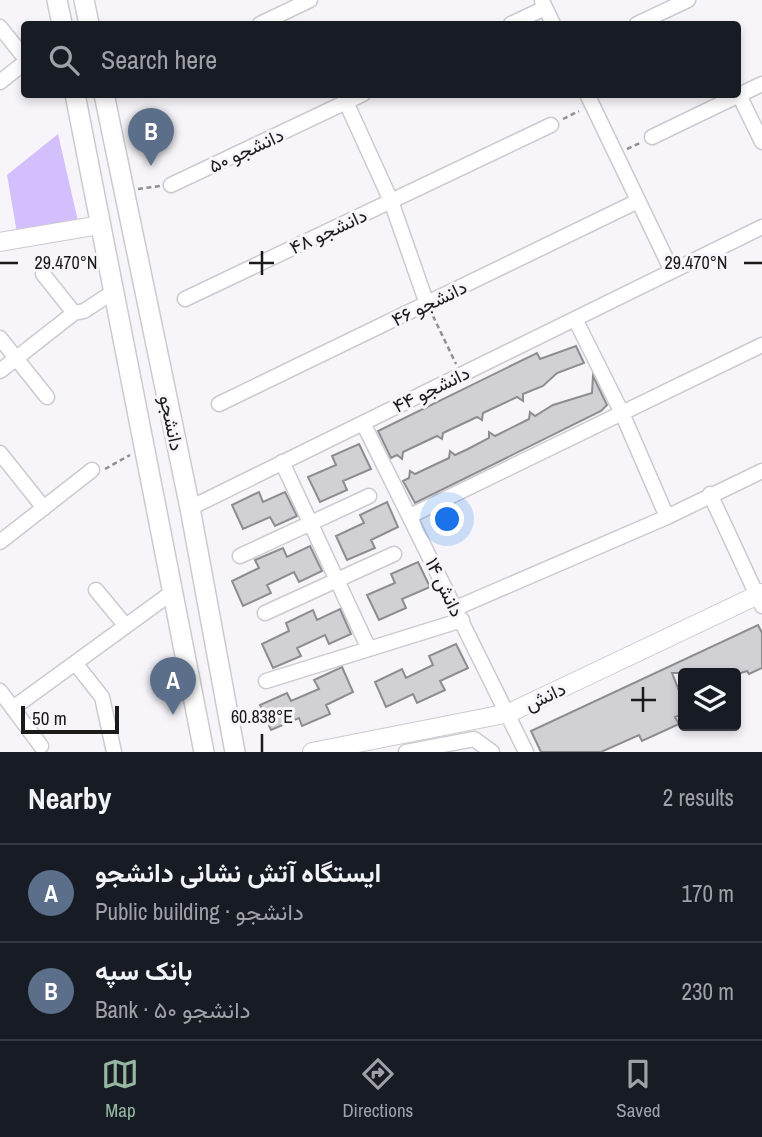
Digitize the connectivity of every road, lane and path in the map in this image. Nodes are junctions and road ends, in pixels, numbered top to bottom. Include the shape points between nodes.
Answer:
1 (57, 0) edge
2 (84, 0) edge
3 (310, 0) edge
4 (688, 0) edge
5 (543, 4) edge
6 (61, 21) edge
7 (88, 21) edge
8 (266, 21) edge
9 (516, 21) edge
10 (552, 21) edge
11 (643, 21) edge
12 (0, 27) edge
13 (21, 53) edge
14 (21, 65) edge
15 (0, 82) edge
16 (762, 84) edge
17 (741, 94) edge
18 (76, 98) edge
19 (105, 98) edge
20 (354, 98) edge
21 (733, 98) edge
22 (740, 98) edge
23 (589, 100) edge
24 (346, 102) junction
25 (551, 125) joint
26 (652, 137) joint
27 (762, 142) edge
28 (616, 155) junction
29 (171, 185) joint
30 (125, 191) junction
31 (391, 201) junction
32 (638, 201) junction
33 (100, 225) junction
34 (762, 227) edge
35 (1, 236) edge
36 (672, 271) junction
37 (43, 274) dead end
38 (113, 292) junction
39 (185, 299) dead end
40 (427, 304) junction
41 (74, 313) junction
42 (575, 319) junction
43 (0, 338) edge
44 (762, 345) edge
45 (16, 359) junction
46 (160, 364) junction
47 (0, 371) edge
48 (130, 374) junction
49 (461, 374) junction
50 (47, 397) dead end
51 (219, 404) dead end
52 (169, 405) junction
53 (137, 409) junction
54 (622, 413) junction
55 (363, 423) junction
56 (144, 446) junction
57 (0, 453) edge
58 (282, 462) junction
59 (92, 471) joint
60 (762, 471) edge
61 (710, 494) junction
62 (369, 496) dead end
63 (44, 508) junction
64 (190, 508) junction
65 (410, 516) junction
66 (667, 517) junction
67 (311, 523) junction
68 (0, 542) edge
69 (394, 554) dead end
70 (240, 556) dead end
71 (337, 580) junction
72 (96, 590) dead end
73 (174, 591) junction
74 (760, 598) edge
75 (265, 613) dead end
76 (459, 614) junction
77 (125, 625) junction
78 (369, 649) junction
79 (75, 663) junction
80 (266, 681) dead end
81 (0, 691) edge
82 (13, 708) junction
83 (509, 713) junction
84 (41, 746) dead end
85 (114, 752) edge
86 (204, 752) edge
87 (235, 752) edge
88 (312, 752) edge
89 (406, 752) edge
90 (492, 752) edge
91 (526, 752) edge

1 - 6 main road
2 - 7 main road
3 - 8 street
4 - 11 street
5 - 9 street
5 - 10 street
12 - 13 street
14 - 15 street
16 - 17 street
18 - 33 main road, دانشجو
19 - 30 main road, دانشجو
20 - 24 street, دانشجو ۵۰
21 - 26 street
22 - 27 street
23 - 25 path
23 - 28 street
24 - 29 street, دانشجو ۵۰
24 - 31 street, دانشجو ۴۸
25 - 31 street, دانشجو ۴۸
26 - 28 path
28 - 32 street
29 - 30 path
30 - 46 main road, دانشجو
31 - 39 street, دانشجو ۴۸
31 - 40 street
32 - 36 street
32 - 40 street, دانشجو ۴۶
33 - 35 street
33 - 38 main road, دانشجو
34 - 36 street, دانشجو ۴۴
36 - 42 street, دانشجو ۴۴
37 - 41 street
38 - 41 street via 84,312
38 - 48 main road, دانشجو
40 - 49 path
40 - 51 street, دانشجو ۴۶
41 - 45 street
42 - 49 street, دانشجو ۴۴
42 - 54 street
43 - 45 street
44 - 54 street
45 - 47 street
45 - 50 street
46 - 48 main road via 149,378
46 - 52 main road, دانشجو
48 - 53 main road, دانشجو
49 - 55 street, دانشجو ۴۴
52 - 53 main road via 150,397
52 - 64 main road, دانشجو
53 - 56 main road, دانشجو
54 - 65 street
54 - 66 street
55 - 58 street, دانشجو ۴۴
55 - 65 street, دانش ۱۴
56 - 59 path via 109,468
56 - 73 main road, دانشجو
57 - 63 street
58 - 64 street, دانشجو ۴۴
58 - 67 street
59 - 63 street
60 - 61 street
61 - 66 street
61 - 74 street
62 - 67 street
63 - 68 street
64 - 87 main road, دانشجو
65 - 76 street, دانش ۱۴
66 - 76 street
67 - 70 street
67 - 71 street
69 - 71 street
71 - 75 street
71 - 78 street
72 - 77 street
73 - 77 street
73 - 86 main road, دانشجو
74 - 83 street, دانش
76 - 78 street
76 - 83 street, دانش ۱۴
77 - 79 street
78 - 80 street
79 - 82 street
79 - 85 street via 102,697
81 - 82 street
82 - 84 street
83 - 88 street, دانش
83 - 91 street, دانش ۱۴
89 - 90 street via 474,739

